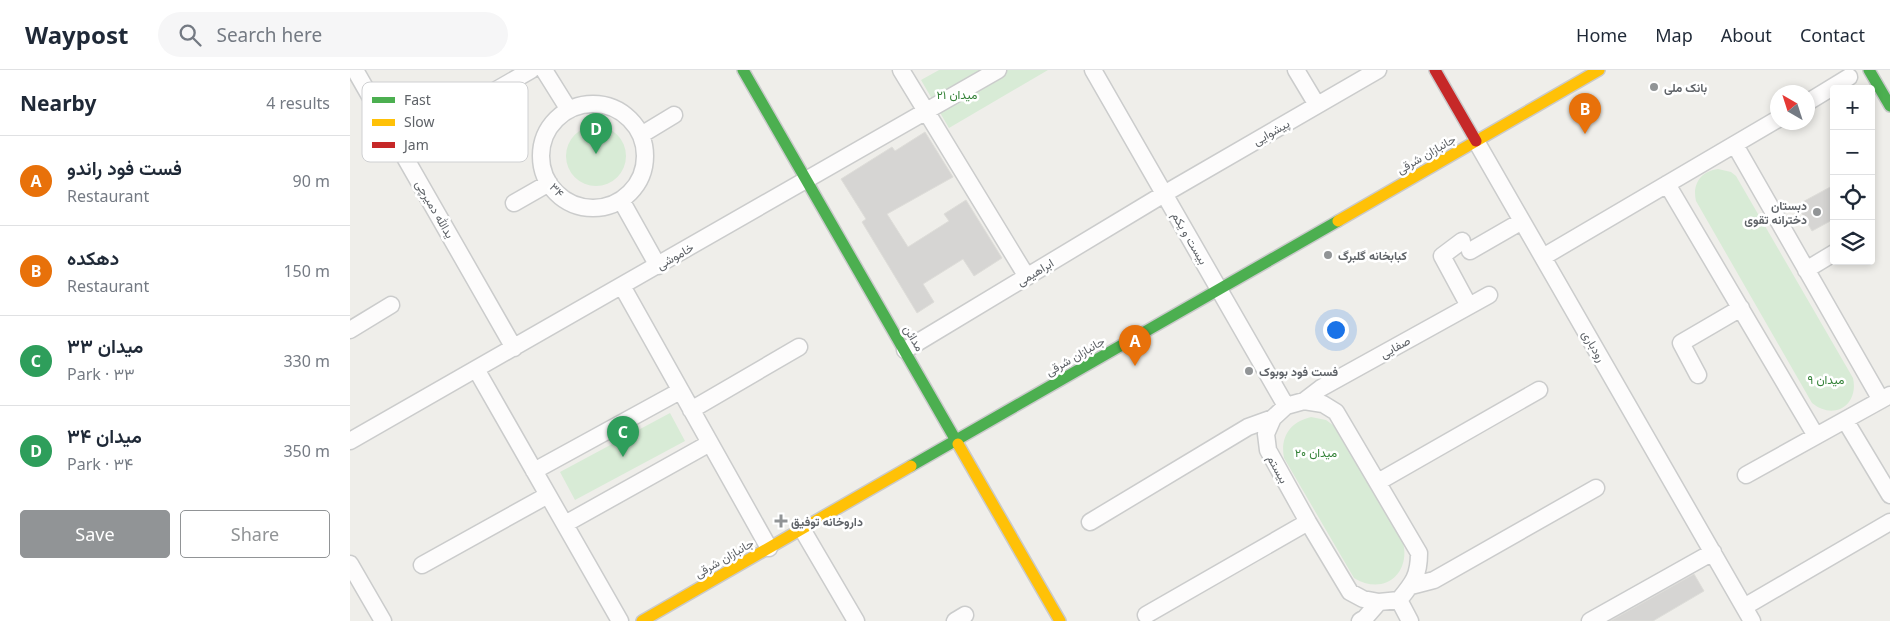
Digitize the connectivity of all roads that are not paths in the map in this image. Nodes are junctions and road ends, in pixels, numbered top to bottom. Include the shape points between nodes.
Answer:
1 (355, 70) edge
2 (531, 70) edge
3 (544, 70) edge
4 (743, 70) edge
5 (900, 70) edge
6 (998, 70) edge
7 (1093, 70) edge
8 (1296, 70) edge
9 (1378, 70) edge
10 (1435, 70) edge
11 (1599, 70) edge
12 (1869, 70) edge
13 (1849, 78) dead end
14 (362, 82) edge
15 (510, 82) edge
16 (1815, 98) edge
17 (1317, 105) junction
18 (1890, 106) edge
19 (569, 110) junction
20 (925, 112) junction
21 (674, 115) dead end
22 (1770, 124) edge
23 (641, 135) junction
24 (1476, 141) junction
25 (1734, 145) junction
26 (408, 162) edge
27 (807, 181) junction
28 (549, 183) junction
29 (1668, 184) junction
30 (1164, 194) junction
31 (621, 200) junction
32 (514, 203) dead end
33 (1522, 221) junction
34 (1830, 256) edge
35 (1543, 257) junction
36 (658, 266) junction
37 (1806, 270) junction
38 (1027, 277) junction
39 (622, 286) junction
40 (1219, 289) junction
41 (1489, 295) dead end
42 (391, 305) dead end
43 (1469, 306) junction
44 (1741, 308) junction
45 (350, 330) edge
46 (800, 347) dead end
47 (514, 348) junction
48 (905, 350) junction
49 (476, 369) junction
50 (1698, 375) dead end
51 (1539, 390) dead end
52 (680, 391) junction
53 (1885, 398) edge
54 (1304, 402) junction
55 (1286, 406) junction
56 (691, 410) junction
57 (1273, 418) junction
58 (1845, 420) junction
59 (1816, 436) junction
60 (957, 440) junction
61 (350, 441) edge
62 (710, 443) junction
63 (534, 471) junction
64 (1746, 476) dead end
65 (1378, 482) junction
66 (1596, 488) dead end
67 (548, 495) junction
68 (1890, 496) edge
69 (1090, 522) dead end
70 (1308, 522) junction
71 (1890, 522) edge
72 (565, 524) junction
73 (802, 529) junction
74 (769, 548) junction
75 (1712, 552) junction
76 (350, 564) edge
77 (422, 566) dead end
78 (1411, 586) junction
79 (1398, 600) junction
80 (1379, 602) junction
81 (1748, 614) edge
82 (1146, 615) dead end
83 (383, 621) edge
84 (620, 621) edge
85 (642, 621) edge
86 (856, 621) edge
87 (1060, 621) edge
88 (1360, 621) edge
89 (1410, 621) edge
90 (1590, 621) edge

1 - 14 street, یدالله دمیرچی
2 - 15 street
3 - 19 street
4 - 27 main road, مدائن
5 - 20 street
6 - 20 street, خاموشی
7 - 30 street, بیست و یکم
8 - 17 street
9 - 17 street, پیشوایی
10 - 24 main road, رودباری
11 - 24 main road, جانبازان شرقی
12 - 18 main road
13 - 16 street
17 - 30 street, پیشوایی
19 - 23 street, ۳۴ via 585,105 602,105 618,110 632,121
19 - 28 street, ۳۴ via 546,134 542,168
20 - 27 street, خاموشی
20 - 38 street
21 - 23 street
22 - 25 street
23 - 31 street, ۳۴ via 645,164 641,178
24 - 33 street, رودباری
24 - 40 main road, جانبازان شرقی
25 - 29 street
25 - 37 street
26 - 47 street, یدالله دمیرچی
27 - 36 street, خاموشی
27 - 48 main road, مدائن
28 - 31 street, ۳۴ via 559,196 589,208 606,207
28 - 32 street
29 - 35 street
29 - 44 street
30 - 38 street, ابراهیمی
30 - 40 street, بیست و یکم
31 - 36 street
33 - 35 street, رودباری
33 - 43 street via 1442,256
34 - 37 street
35 - 75 street, رودباری
36 - 39 street, خاموشی
37 - 53 street
38 - 48 street, ابراهیمی
39 - 47 street, خاموشی
39 - 52 street
40 - 55 street, بیست و یکم
40 - 60 main road, جانبازان شرقی
41 - 43 street, صفایی
42 - 45 street
43 - 54 street, صفایی via 1321,388
44 - 50 street via 1681,343
44 - 59 street
46 - 56 street
47 - 49 street, خاموشی
48 - 60 main road, مدائن
49 - 61 street, خاموشی
49 - 63 street
51 - 65 street
52 - 56 street
52 - 63 street
53 - 58 street
54 - 55 street
54 - 65 street via 1323,404 1336,412
55 - 57 street
56 - 62 street
57 - 69 street via 1248,427
57 - 70 street, بیستم via 1266,434 1268,450
58 - 59 street
58 - 68 street
59 - 64 street
60 - 73 main road, جانبازان شرقی
60 - 87 main road, مدائن
62 - 72 street
62 - 74 street
63 - 67 street
65 - 78 street via 1419,553 1419,569
66 - 78 street via 1434,580
67 - 72 street
67 - 77 street
70 - 80 street, بیستم via 1350,592
70 - 82 street
71 - 81 street
72 - 84 street
73 - 74 main road, جانبازان شرقی
73 - 86 street
74 - 85 main road, جانبازان شرقی
75 - 81 street, رودباری
75 - 90 street
76 - 83 street
78 - 79 street
79 - 80 street, بیستم
79 - 89 street
80 - 88 street

